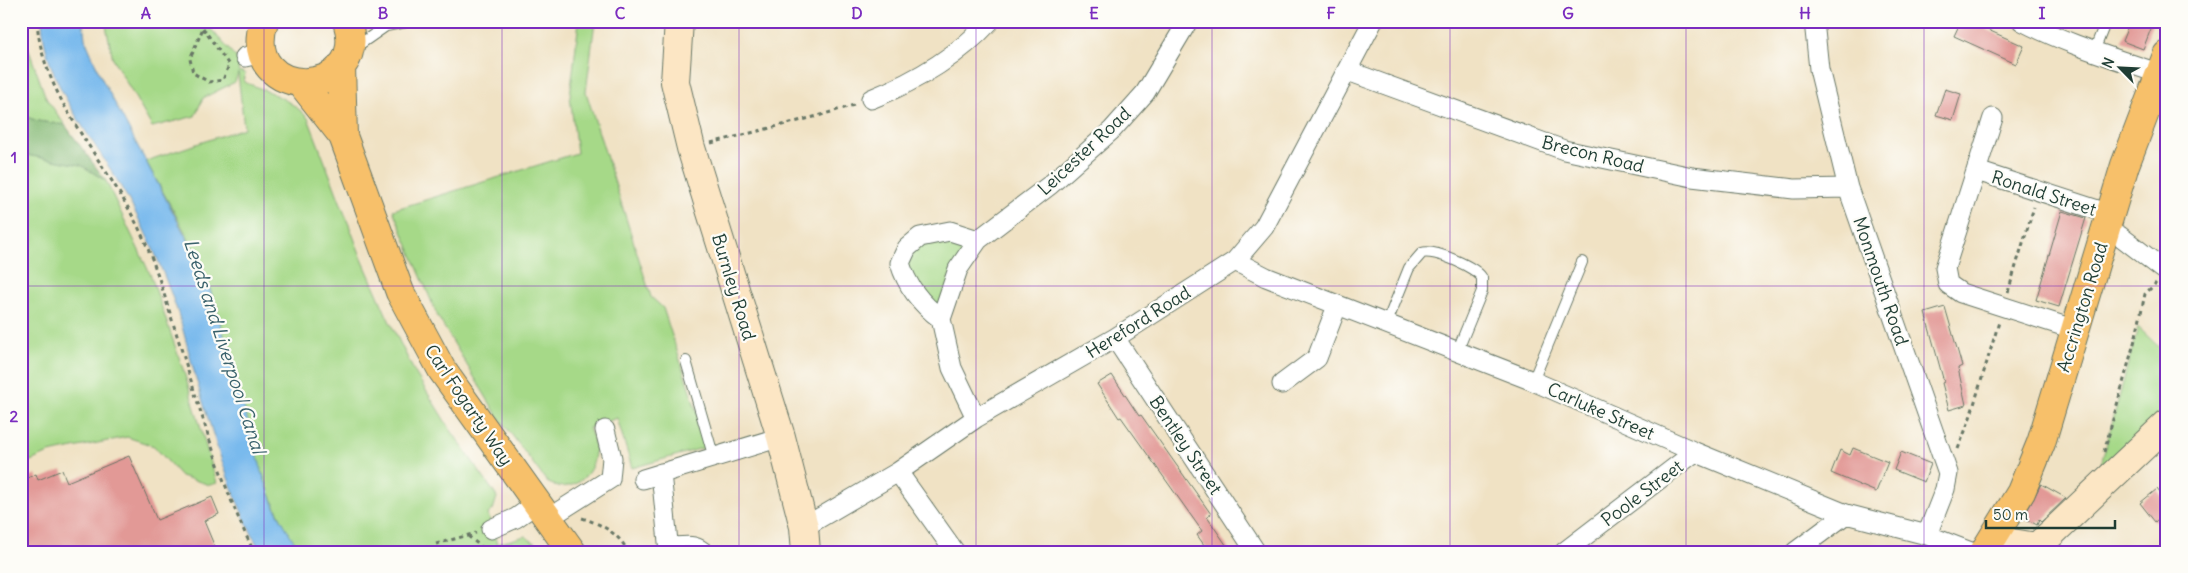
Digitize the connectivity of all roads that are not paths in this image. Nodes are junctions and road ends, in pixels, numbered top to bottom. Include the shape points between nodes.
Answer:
1 (264, 21) edge
2 (347, 21) edge
3 (373, 21) edge
4 (412, 21) edge
5 (679, 21) edge
6 (990, 21) edge
7 (1188, 21) edge
8 (1373, 21) edge
9 (1814, 21) edge
10 (2022, 21) edge
11 (2106, 21) edge
12 (386, 26) junction
13 (2094, 51) junction
14 (344, 60) junction
15 (2163, 64) edge
16 (1348, 71) junction
17 (302, 84) junction
18 (871, 99) road end
19 (1993, 118) dead end
20 (343, 136) junction
21 (1977, 171) junction
22 (1848, 188) junction
23 (2108, 221) junction
24 (978, 240) junction
25 (1235, 261) junction
26 (1582, 262) dead end
27 (2164, 272) edge
28 (1337, 306) junction
29 (941, 318) junction
30 (1386, 325) junction
31 (2076, 330) junction
32 (1115, 338) junction
33 (1457, 352) junction
34 (686, 361) dead end
35 (1533, 381) junction
36 (1282, 384) dead end
37 (976, 418) junction
38 (2167, 424) edge
39 (605, 430) dead end
40 (782, 437) junction
41 (1696, 452) junction
42 (714, 458) junction
43 (898, 472) junction
44 (661, 473) junction
45 (643, 479) dead end
46 (542, 511) junction
47 (1846, 514) junction
48 (491, 529) road end
49 (1927, 535) junction
50 (805, 539) edge
51 (669, 548) edge
52 (1983, 548) edge
53 (572, 552) edge
54 (710, 552) edge
55 (955, 552) edge
56 (1256, 552) edge
57 (1564, 552) edge
58 (1795, 552) edge

1 - 17 main road via 254,55 287,80
2 - 14 main road, Carl Fogarty Way via 350,38
3 - 12 lane
4 - 12 lane
5 - 40 street, Burnley Road via 675,82 691,148
6 - 18 street via 930,70
7 - 24 street, Leicester Road via 1145,93 1112,130 1050,185
8 - 16 street, Hereford Road
9 - 22 street, Monmouth Road via 1819,69
10 - 13 street
11 - 13 lane
12 - 14 lane
13 - 15 street
14 - 17 main road via 330,76
14 - 20 main road, Carl Fogarty Way
15 - 23 main road, Accrington Road
16 - 22 street, Brecon Road via 1564,150 1692,177 1794,189
16 - 25 street, Hereford Road via 1264,227
17 - 20 main road, Carl Fogarty Way
19 - 21 street, Ronald Street
20 - 46 main road, Carl Fogarty Way via 400,292 442,370
21 - 23 street, Ronald Street
21 - 31 street, Ronald Street via 1945,268 1948,284 1961,293
22 - 49 street, Monmouth Road via 1948,473
23 - 27 street, Ronald Street via 2120,236
23 - 31 main road, Accrington Road
24 - 29 street, Leicester Road via 958,269
24 - 29 street via 950,231 920,237 907,248 900,263 905,282
25 - 28 street, Carluke Street
25 - 32 street, Hereford Road
26 - 35 lane
28 - 30 street, Carluke Street
28 - 36 street via 1316,358
29 - 37 street via 952,368
30 - 33 street, Carluke Street
30 - 33 lane via 1413,262 1422,253 1433,252 1473,269 1482,278 1482,291
31 - 52 main road, Accrington Road via 2038,451 2021,492
32 - 37 street, Hereford Road
32 - 56 street, Bentley Street
33 - 35 street, Carluke Street
34 - 42 lane
35 - 41 street, Carluke Street
37 - 43 street, Hereford Road
38 - 52 street via 2037,547
39 - 46 street via 612,458 610,479
40 - 42 street
40 - 50 street, Burnley Road
41 - 47 street, Carluke Street
41 - 57 street, Poole Street
42 - 44 street
43 - 50 street, Hereford Road
43 - 55 street
44 - 45 street
44 - 51 street
46 - 48 street
46 - 53 main road, Carl Fogarty Way
47 - 49 street, Carluke Street
47 - 58 street
49 - 52 street, Carluke Street
51 - 54 lane via 694,542 702,544

